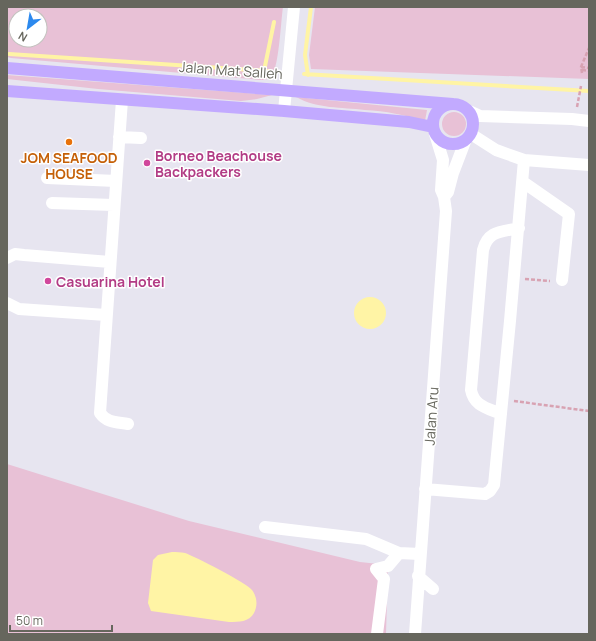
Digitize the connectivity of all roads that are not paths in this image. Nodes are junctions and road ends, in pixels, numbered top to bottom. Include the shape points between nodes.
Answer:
1 (294, 7) edge
2 (7, 68) edge
3 (285, 89) junction
4 (7, 91) edge
5 (122, 100) junction
6 (453, 104) junction
7 (284, 111) junction
8 (468, 111) junction
9 (589, 121) edge
10 (434, 131) junction
11 (119, 137) junction
12 (468, 137) junction
13 (141, 138) dead end
14 (524, 160) junction
15 (589, 165) edge
16 (47, 178) dead end
17 (116, 181) junction
18 (523, 182) junction
19 (444, 197) junction
20 (52, 203) dead end
21 (114, 205) junction
22 (519, 228) junction
23 (7, 258) edge
24 (110, 262) junction
25 (562, 280) dead end
26 (7, 303) edge
27 (106, 315) junction
28 (501, 414) junction
29 (128, 424) dead end
30 (425, 489) junction
31 (265, 527) dead end
32 (400, 553) junction
33 (420, 554) junction
34 (418, 576) junction
35 (433, 589) dead end
36 (377, 634) edge
37 (415, 634) edge

1 - 3 street
2 - 3 main road, Jalan Mat Salleh
3 - 6 main road, Jalan Mat Salleh
3 - 7 street
4 - 5 main road
5 - 7 main road
5 - 11 street
6 - 8 main road via 459,104
6 - 10 main road via 438,111 433,121
7 - 10 main road via 409,122
8 - 9 street via 480,116 572,118
8 - 12 main road via 473,122
10 - 12 main road via 440,139 453,144
10 - 19 street, Jalan Aru via 443,160 441,190
11 - 13 street
11 - 17 street
12 - 14 street
12 - 19 street, Jalan Aru
14 - 15 street
14 - 18 street
16 - 17 street
17 - 21 street
18 - 22 street
18 - 25 street via 569,214
19 - 30 street, Jalan Aru via 445,219
20 - 21 street
21 - 24 street via 116,230
22 - 28 street
22 - 28 street via 491,235 483,250 471,390 473,399 479,405
23 - 24 street via 15,254 24,254
24 - 27 street
26 - 27 street via 19,308
27 - 29 street via 100,413 110,422
28 - 30 street via 494,485 490,491 485,494
30 - 33 street, Jalan Aru
31 - 32 street via 366,539
32 - 33 street
32 - 36 street via 388,566 376,569 384,579
33 - 34 street, Jalan Aru
34 - 35 street
34 - 37 street, Jalan Aru

